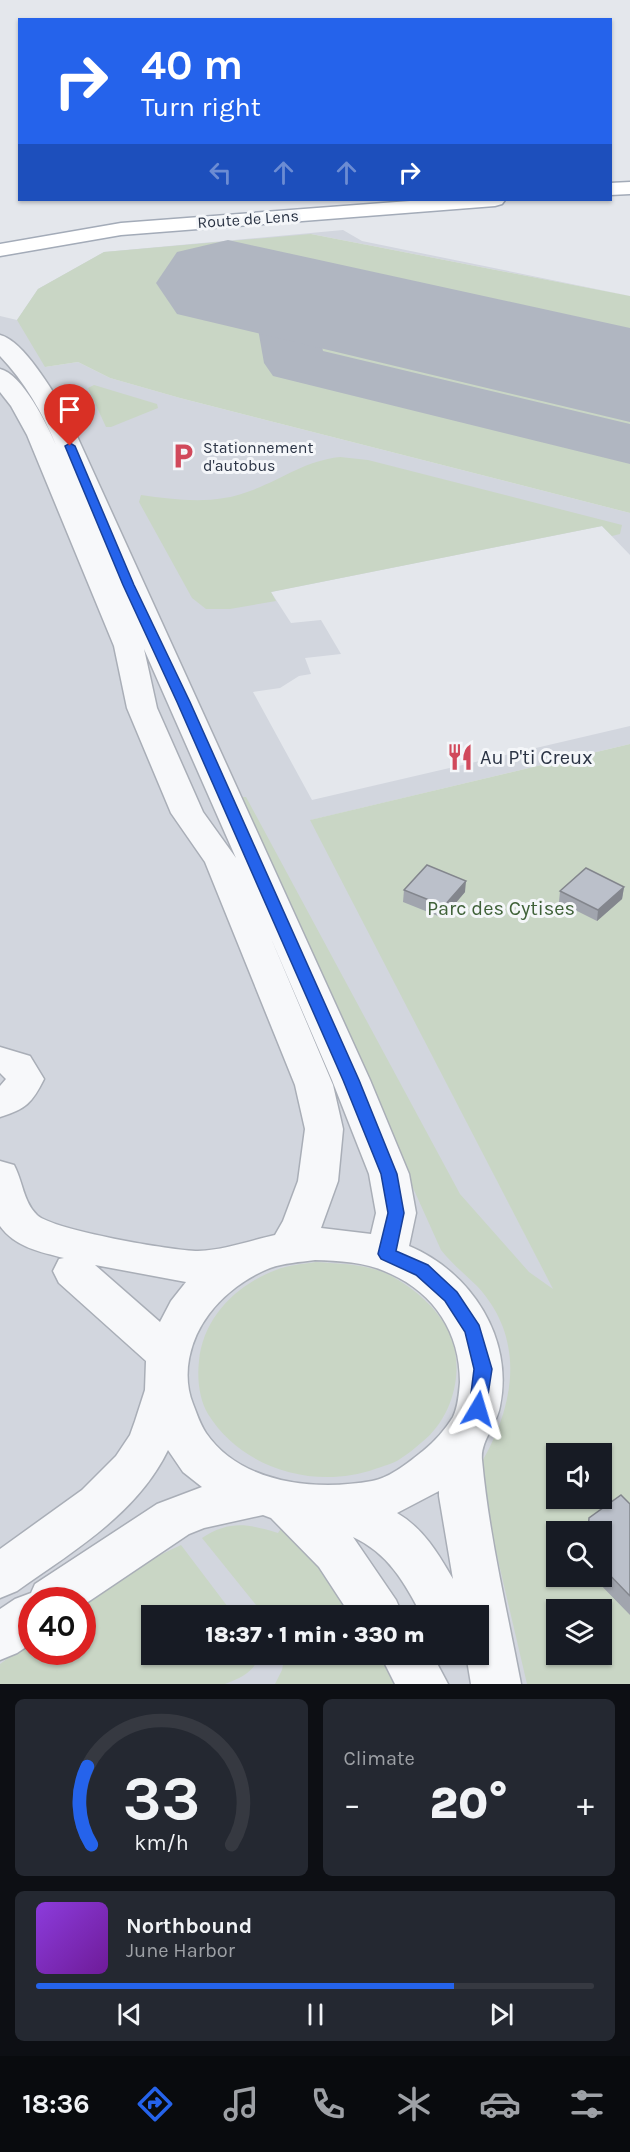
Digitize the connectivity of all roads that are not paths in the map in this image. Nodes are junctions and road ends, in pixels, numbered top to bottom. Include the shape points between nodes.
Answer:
1 (630, 188) edge
2 (612, 189) edge
3 (482, 201) edge
4 (72, 236) junction
5 (0, 250) edge
6 (0, 259) edge
7 (0, 342) edge
8 (0, 376) edge
9 (0, 1060) edge
10 (0, 1103) edge
11 (0, 1176) edge
12 (288, 1248) junction
13 (387, 1254) junction
14 (248, 1260) junction
15 (74, 1271) dead end
16 (168, 1372) junction
17 (458, 1447) junction
18 (289, 1501) junction
19 (0, 1576) edge
20 (72, 1587) edge
21 (372, 1605) edge
22 (442, 1605) edge
23 (18, 1624) edge
24 (0, 1636) edge
25 (411, 1665) edge
26 (474, 1665) edge
27 (423, 1684) edge
28 (483, 1684) edge
29 (496, 1684) edge

1 - 2 main road
3 - 4 main road, Route de Lens
4 - 5 main road, Route de Lens
4 - 6 main road, Route de Lens
7 - 13 street via 20,363 54,412 351,1080 389,1174 396,1213
8 - 12 street via 39,435 129,646 142,708 187,813 221,861 314,1085 324,1129 318,1181 302,1225
9 - 10 street via 16,1065 25,1078 18,1094
11 - 14 street via 12,1215 31,1233 194,1267
12 - 13 street via 351,1245
12 - 14 street
13 - 17 street via 422,1270 451,1296 473,1330 483,1369 478,1409
14 - 16 street via 219,1277 195,1299 178,1325
15 - 16 street
16 - 18 street via 178,1425 203,1462 227,1479
16 - 19 street via 146,1449 123,1482
17 - 18 street via 425,1478 375,1500
17 - 29 street via 462,1496
18 - 20 street via 200,1508 174,1519
18 - 21 street via 336,1552
18 - 22 street via 363,1519 396,1538 425,1575
23 - 24 street
25 - 27 street
26 - 28 street

